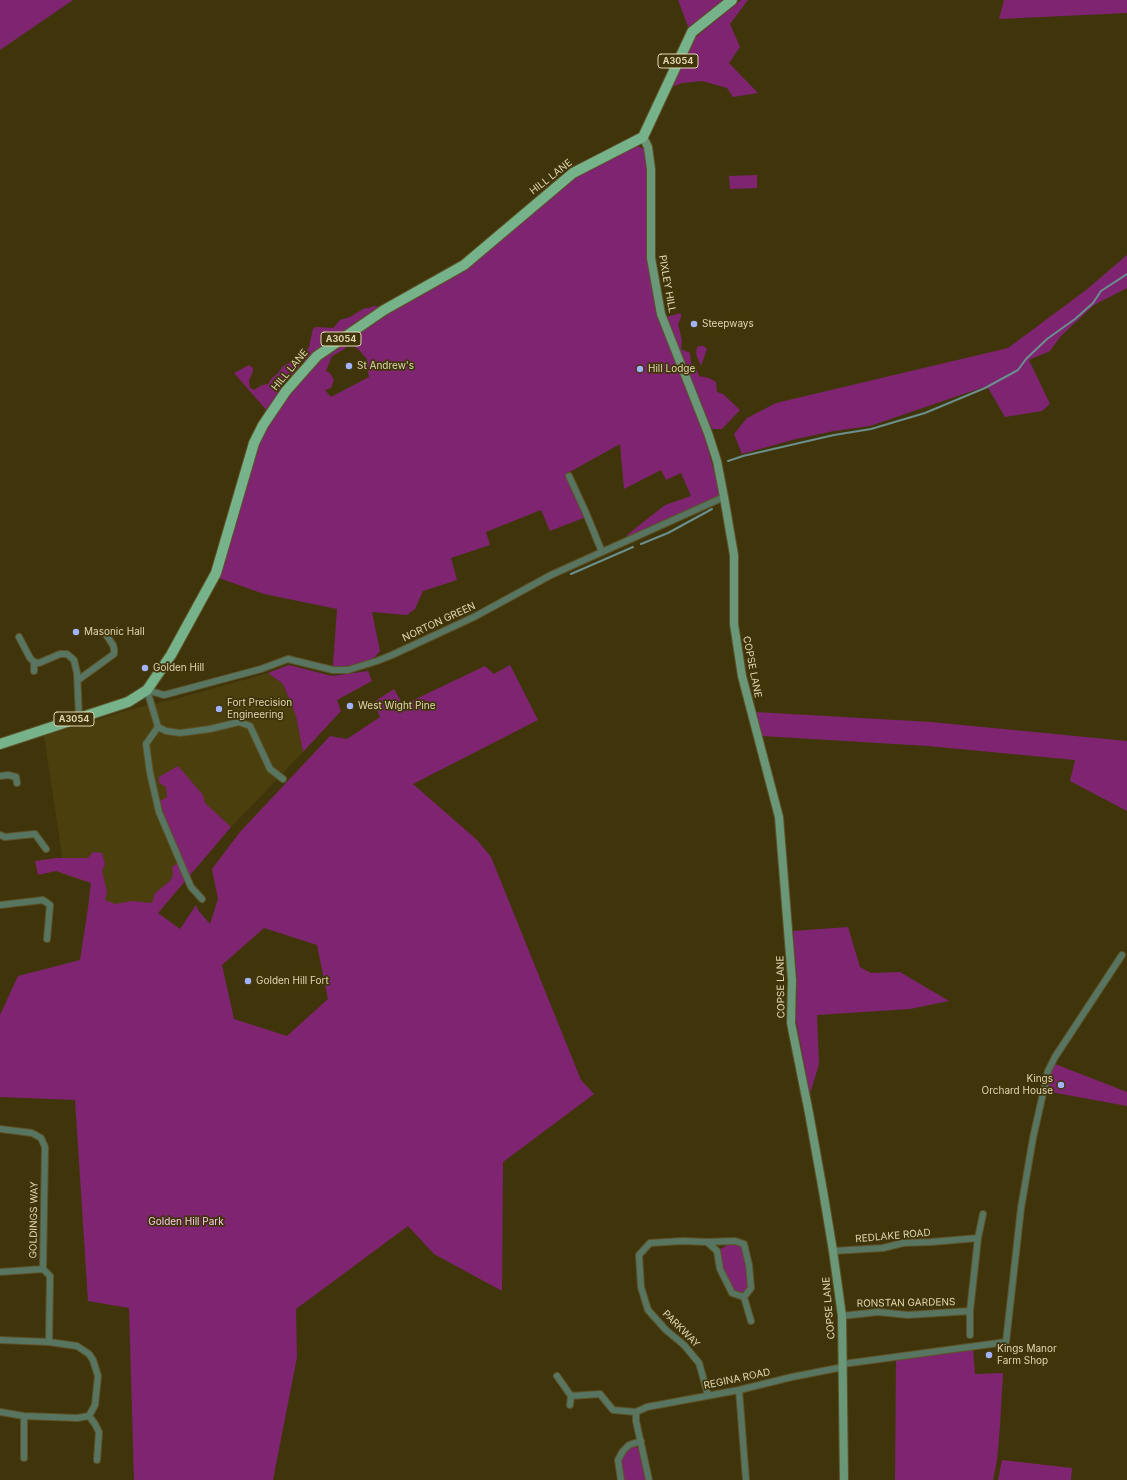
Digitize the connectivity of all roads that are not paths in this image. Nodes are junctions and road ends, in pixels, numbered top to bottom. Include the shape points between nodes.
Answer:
1 (732, 0) edge
2 (643, 137) junction
3 (569, 476) dead end
4 (724, 496) junction
5 (602, 552) junction
6 (107, 636) dead end
7 (19, 637) dead end
8 (34, 662) junction
9 (34, 671) dead end
10 (78, 680) junction
11 (147, 690) junction
12 (79, 717) junction
13 (158, 727) junction
14 (0, 744) edge
15 (0, 776) edge
16 (283, 778) dead end
17 (17, 782) dead end
18 (37, 828) dead end
19 (35, 834) junction
20 (0, 836) edge
21 (46, 849) dead end
22 (202, 899) dead end
23 (0, 905) edge
24 (47, 939) dead end
25 (1122, 955) dead end
26 (0, 1129) edge
27 (983, 1214) dead end
28 (978, 1238) junction
29 (707, 1242) junction
30 (833, 1251) junction
31 (43, 1269) junction
32 (0, 1272) edge
33 (744, 1297) junction
34 (970, 1311) junction
35 (842, 1316) junction
36 (751, 1321) dead end
37 (970, 1335) dead end
38 (0, 1340) edge
39 (49, 1342) junction
40 (843, 1365) junction
41 (557, 1376) dead end
42 (739, 1390) junction
43 (708, 1395) junction
44 (571, 1396) junction
45 (570, 1405) dead end
46 (0, 1412) edge
47 (636, 1412) junction
48 (24, 1416) junction
49 (89, 1416) junction
50 (641, 1441) junction
51 (24, 1458) dead end
52 (97, 1460) dead end
53 (621, 1480) edge
54 (649, 1480) edge
55 (746, 1480) edge
56 (844, 1480) edge

1 - 2 main road, A3054 via 692,32
2 - 4 street, PIXLEY HILL via 648,147 651,169 651,258 661,314 708,433
2 - 11 main road, HILL LANE / A3054 via 573,173 464,265 384,310 317,356 286,391 263,425 254,443 216,573 171,655
3 - 5 street
4 - 5 street, NORTON GREEN
4 - 30 street, COPSE LANE via 734,555 734,624 742,676 779,817 792,980 791,1023
5 - 11 street, NORTON GREEN via 474,617 392,655 348,670 333,670 288,659 261,669 164,695
6 - 10 street via 113,645 114,654
7 - 8 street
8 - 9 street
8 - 10 street via 67,654 74,660
10 - 12 street
11 - 12 main road, A3054 via 128,702
11 - 13 street
12 - 14 main road, A3054
13 - 16 street via 180,733 239,722 250,726 270,769
13 - 22 street via 146,744 159,812 191,887
15 - 17 street via 8,774 16,777
18 - 19 street
19 - 20 street
19 - 21 street
23 - 24 street via 43,900 50,905
25 - 40 street, REGINA ROAD via 1048,1071 1021,1208 1006,1342
26 - 31 street, GOLDINGS WAY via 32,1133 41,1138 45,1147
27 - 28 street
28 - 30 street, REDLAKE ROAD
28 - 34 street
29 - 33 street via 717,1251 720,1269 732,1292
29 - 33 street, PARKWAY via 735,1241 744,1244 751,1288
29 - 43 street, PARKWAY via 650,1243 639,1255 641,1287 648,1310 699,1363
30 - 35 street, COPSE LANE
31 - 32 street
31 - 39 street, GOLDINGS WAY via 50,1276
33 - 36 street
34 - 35 street, RONSTAN GARDENS via 908,1315 878,1312
34 - 37 street
35 - 40 street, COPSE LANE
38 - 39 street
39 - 49 street via 77,1346 93,1360 98,1376 95,1405
40 - 42 street, REGINA ROAD
40 - 56 street, COPSE LANE
41 - 44 street
42 - 43 street, REGINA ROAD
42 - 55 street
43 - 47 street, REGINA ROAD via 647,1407
44 - 45 street
44 - 47 street via 600,1394 613,1410
46 - 48 street
47 - 50 street
48 - 49 street
48 - 51 street
49 - 52 street via 99,1432
50 - 53 street via 629,1446 618,1460
50 - 54 street

